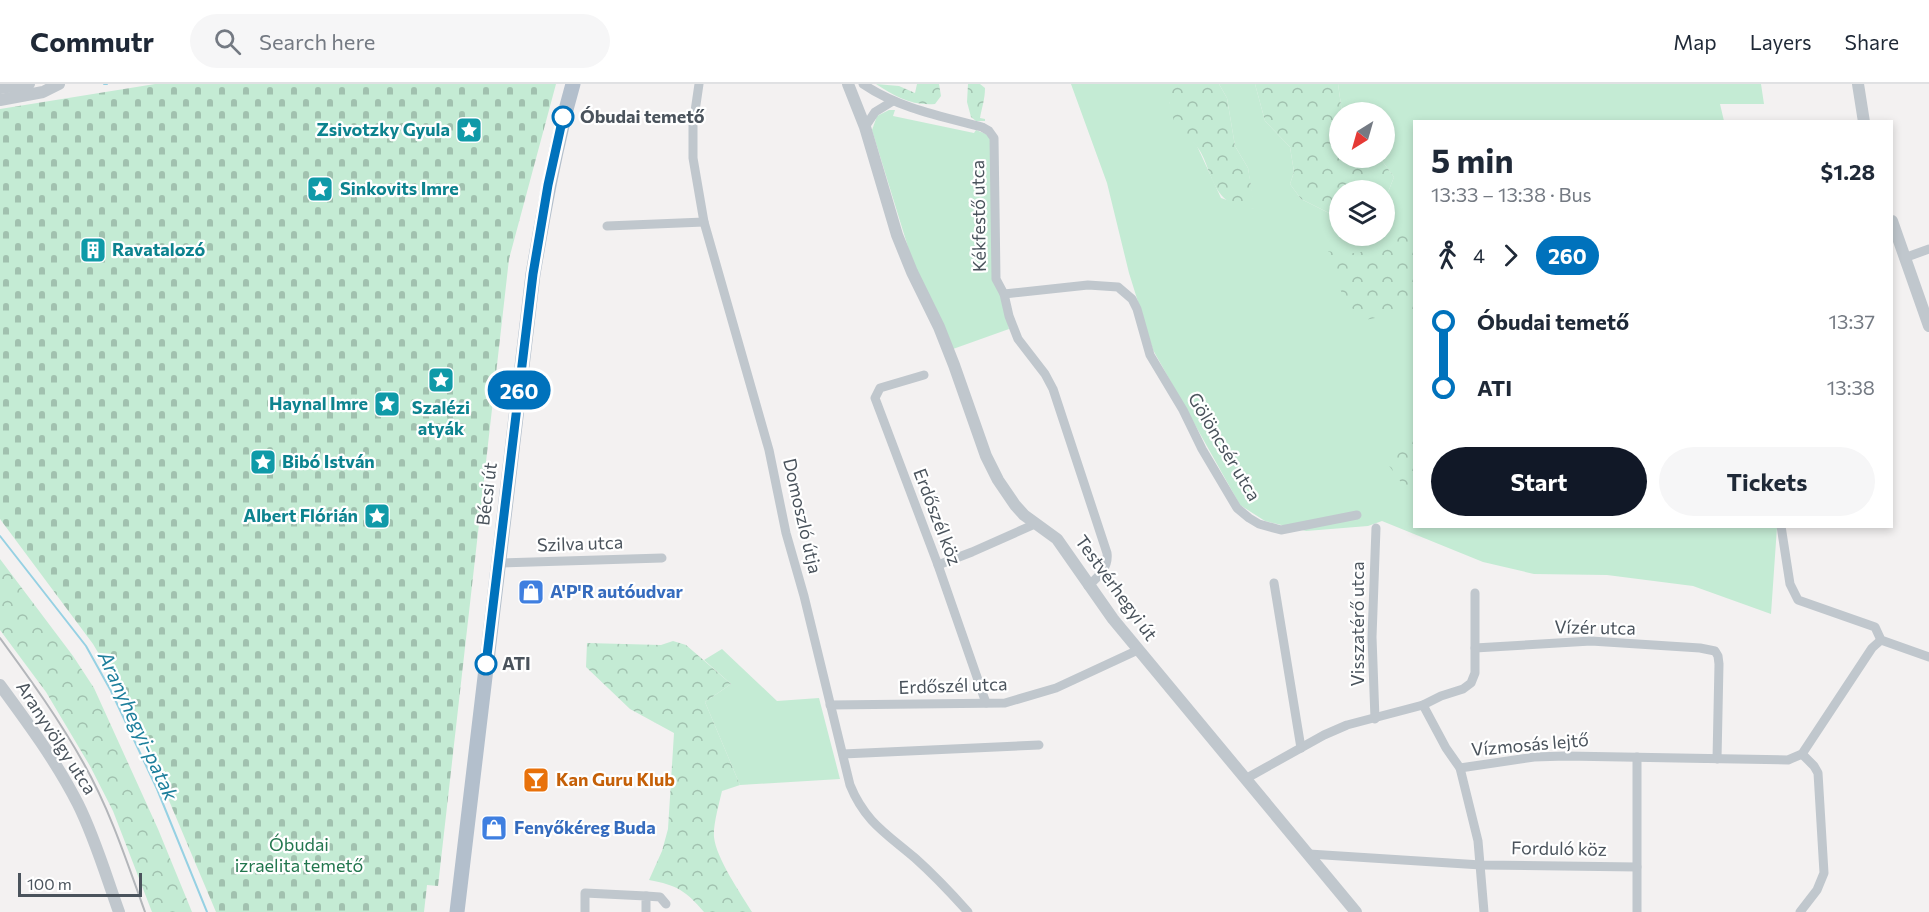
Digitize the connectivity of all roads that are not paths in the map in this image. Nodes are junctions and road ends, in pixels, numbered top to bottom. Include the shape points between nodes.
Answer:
1 (29, 84) edge
2 (59, 84) edge
3 (573, 84) edge
4 (699, 84) edge
5 (848, 84) edge
6 (862, 84) edge
7 (1858, 84) edge
8 (0, 88) edge
9 (0, 100) edge
10 (893, 101) junction
11 (1864, 120) edge
12 (865, 127) junction
13 (704, 222) junction
14 (1893, 224) edge
15 (606, 226) dead end
16 (1929, 249) edge
17 (1904, 258) junction
18 (1004, 294) junction
19 (1929, 326) edge
20 (924, 375) dead end
21 (1357, 515) dead end
22 (1035, 524) junction
23 (1376, 528) dead end
24 (1781, 528) edge
25 (662, 558) dead end
26 (499, 563) junction
27 (938, 565) junction
28 (1274, 582) dead end
29 (1088, 586) junction
30 (1475, 593) dead end
31 (1881, 640) junction
32 (1475, 648) junction
33 (1138, 650) junction
34 (1929, 657) edge
35 (0, 685) edge
36 (986, 703) junction
37 (830, 705) junction
38 (1423, 705) junction
39 (1375, 719) junction
40 (1039, 745) dead end
41 (1301, 748) junction
42 (843, 754) junction
43 (1802, 754) junction
44 (1637, 757) junction
45 (1717, 759) junction
46 (1460, 768) junction
47 (1247, 778) junction
48 (1309, 854) junction
49 (1481, 865) junction
50 (1637, 867) junction
51 (646, 896) junction
52 (666, 904) dead end
53 (119, 912) edge
54 (457, 912) edge
55 (585, 912) edge
56 (646, 912) edge
57 (968, 912) edge
58 (1356, 912) edge
59 (1484, 912) edge
60 (1637, 912) edge
61 (1800, 912) edge

1 - 8 street
2 - 9 street via 43,92
3 - 26 main road, Bécsi út via 548,185 533,274
4 - 13 street, Domoszló útja via 693,158
5 - 12 street, Testvérhegyi út
6 - 10 street, Kékfestő utca
7 - 11 street
10 - 12 street via 875,112
10 - 18 street, Kékfestő utca via 982,127 991,134 995,142 995,274
12 - 22 street, Testvérhegyi út via 897,235 954,364 986,456 1015,505
13 - 15 street
13 - 37 street, Domoszló útja via 769,450
14 - 17 street
16 - 17 street
17 - 19 street
18 - 21 street, Gölöncsér utca via 1118,286 1137,309 1150,355 1237,508 1259,524 1281,530
18 - 29 street, Kékfestő utca via 1018,339 1045,374 1057,399 1107,554 1108,562
20 - 27 street, Erdőszél köz via 880,388 875,398
22 - 27 street
22 - 29 street, Testvérhegyi út via 1057,539
23 - 39 street, Visszatérő utca via 1372,637
24 - 31 street via 1790,584 1798,600 1875,627
25 - 26 street, Szilva utca
26 - 54 main road, Bécsi út
27 - 36 street, Erdőszél köz
28 - 41 street
29 - 33 street, Testvérhegyi út
30 - 32 street
31 - 34 street
31 - 43 street
32 - 38 street via 1471,683
32 - 45 street, Vízér utca via 1591,641 1714,651 1719,664
33 - 36 street, Erdőszél utca via 1048,691 1016,701
33 - 47 street, Testvérhegyi út
35 - 53 street, Aranyvölgy utca via 71,790
36 - 37 street, Erdőszél utca
37 - 42 street, Domoszló útja
38 - 39 street
38 - 46 street
39 - 41 street via 1347,725
40 - 42 street
41 - 47 street
42 - 57 street, Domoszló útja via 850,785 869,819 925,867
43 - 45 street, Vízmosás lejtő via 1788,760
43 - 61 street via 1818,773 1824,873
44 - 45 street, Vízmosás lejtő
44 - 46 street, Vízmosás lejtő via 1566,756
44 - 50 street
46 - 49 street, Vízmosás lejtő
47 - 48 street, Testvérhegyi út
48 - 49 street
48 - 58 street, Testvérhegyi út
49 - 50 street, Forduló köz
49 - 59 street, Vízmosás lejtő
50 - 60 street
51 - 52 street via 660,897
51 - 55 street via 585,893
51 - 56 street

